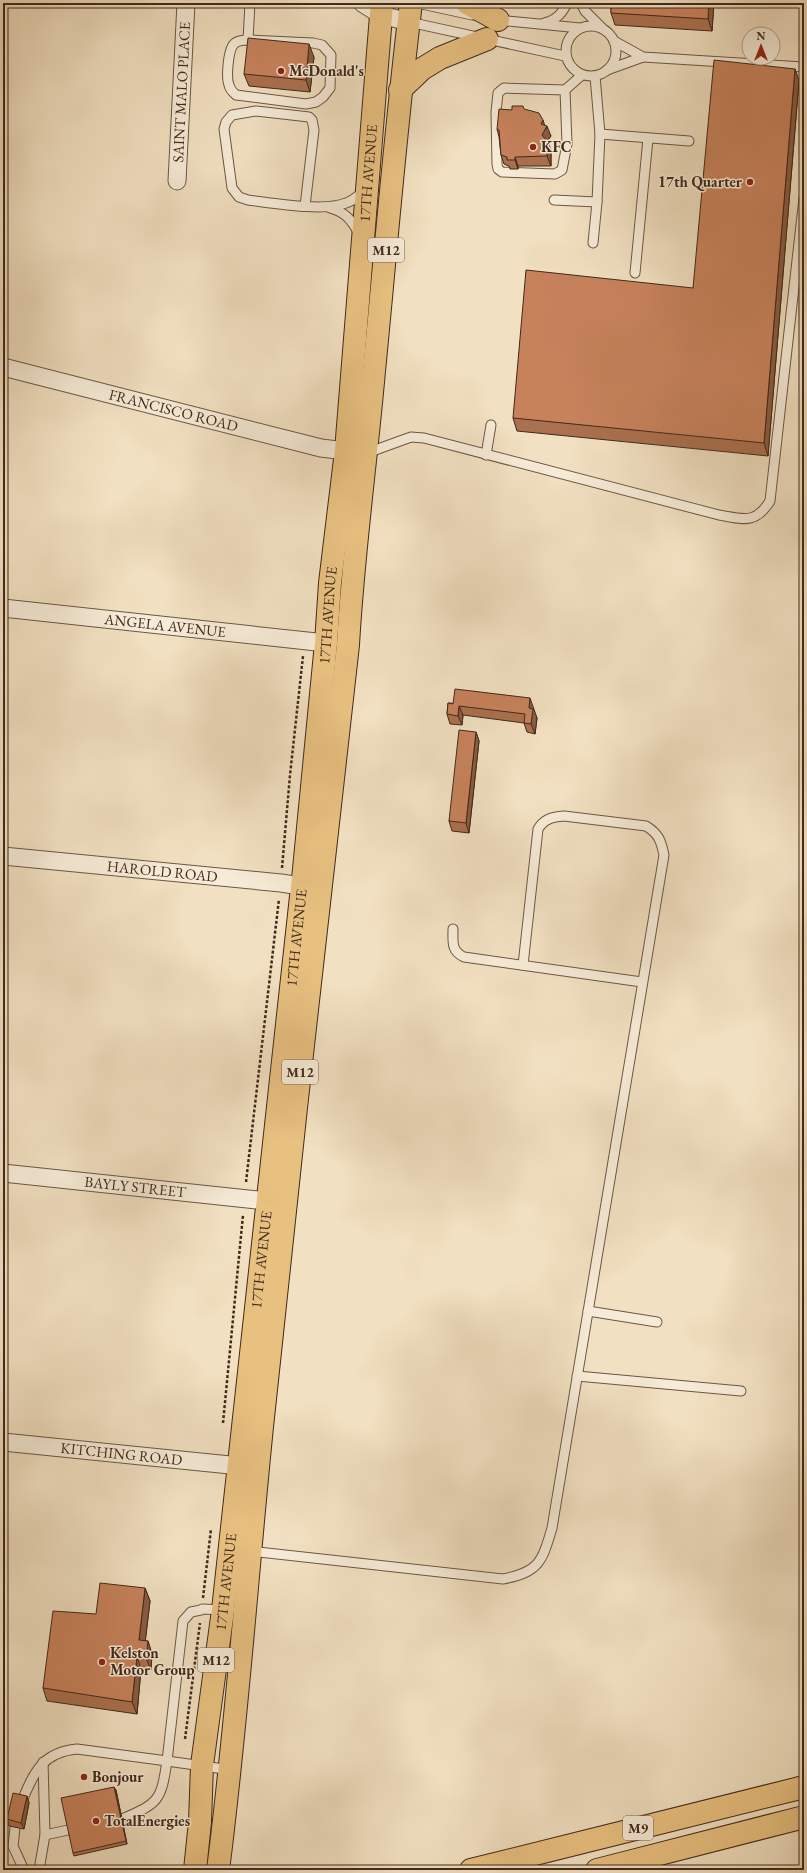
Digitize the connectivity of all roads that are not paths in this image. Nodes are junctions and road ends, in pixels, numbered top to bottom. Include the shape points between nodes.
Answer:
1 (186, 3) edge
2 (250, 3) edge
3 (362, 3) edge
4 (467, 3) edge
5 (567, 3) edge
6 (581, 3) edge
7 (381, 9) edge
8 (412, 9) edge
9 (498, 20) junction
10 (539, 25) junction
11 (580, 28) junction
12 (603, 29) junction
13 (487, 39) junction
14 (248, 40) junction
15 (614, 41) junction
16 (565, 56) junction
17 (643, 57) junction
18 (804, 67) edge
19 (607, 70) junction
20 (582, 75) junction
21 (595, 76) junction
22 (400, 90) junction
23 (565, 90) junction
24 (600, 134) junction
25 (648, 139) junction
26 (689, 141) dead end
27 (178, 182) dead end
28 (366, 189) junction
29 (804, 198) edge
30 (554, 200) dead end
31 (597, 202) junction
32 (305, 206) junction
33 (324, 207) junction
34 (362, 239) junction
35 (593, 243) dead end
36 (635, 273) dead end
37 (3, 367) edge
38 (491, 425) dead end
39 (356, 452) junction
40 (486, 455) junction
41 (3, 608) edge
42 (326, 643) junction
43 (3, 856) edge
44 (311, 888) junction
45 (453, 929) dead end
46 (523, 965) junction
47 (642, 982) junction
48 (3, 1174) edge
49 (267, 1201) junction
50 (588, 1311) junction
51 (657, 1322) dead end
52 (577, 1376) junction
53 (741, 1391) dead end
54 (3, 1442) edge
55 (240, 1466) junction
56 (240, 1550) junction
57 (223, 1610) junction
58 (43, 1762) junction
59 (167, 1762) junction
60 (202, 1765) junction
61 (231, 1770) junction
62 (804, 1787) edge
63 (22, 1801) edge
64 (804, 1817) edge
65 (122, 1819) edge
66 (782, 1822) junction
67 (15, 1828) edge
68 (804, 1828) edge
69 (68, 1830) edge
70 (45, 1835) junction
71 (220, 1865) edge
72 (24, 1870) edge
73 (39, 1870) edge
74 (195, 1870) edge
75 (471, 1870) edge
76 (597, 1870) edge

1 - 27 street, SAINT MALO PLACE
2 - 14 lane
3 - 7 street
4 - 9 main road
5 - 10 lane via 564,11 556,19
6 - 12 lane via 585,11
7 - 8 street
7 - 28 main road, 17TH AVENUE / M12
8 - 9 lane
8 - 13 lane
8 - 22 main road, M12
9 - 10 lane
10 - 11 lane
11 - 12 lane via 588,26
11 - 16 lane via 568,39
12 - 15 lane
13 - 16 lane
13 - 22 main road via 440,58
14 - 14 lane via 322,45 331,55 330,88 323,98 306,104 236,95 227,78 229,55 236,42
15 - 17 lane
15 - 19 lane via 615,60
16 - 20 lane via 574,71
17 - 18 lane
17 - 19 lane
19 - 21 lane
20 - 21 lane
20 - 23 lane
21 - 24 lane
22 - 39 main road, M12
23 - 23 lane via 504,88 497,95 498,169 508,173 555,174 562,170 567,144
24 - 25 lane
24 - 31 lane
25 - 26 lane
25 - 36 lane
28 - 33 lane via 346,204
28 - 34 main road, 17TH AVENUE / M12
29 - 40 lane via 770,501 763,512 753,518 744,519 719,515
30 - 31 lane
31 - 35 lane
32 - 32 lane via 314,130 312,120 309,117 256,111 232,115 224,129 232,188 235,193 248,200
32 - 33 lane
33 - 34 lane via 342,212
34 - 39 main road, 17TH AVENUE / M12
37 - 39 street, FRANCISCO ROAD via 321,448
38 - 40 lane
39 - 40 lane via 411,437 424,438
39 - 42 main road, 17TH AVENUE / M12 via 330,583
39 - 44 main road, 17TH AVENUE / M12 via 362,496 352,577 348,645
41 - 42 street, ANGELA AVENUE
42 - 44 main road, 17TH AVENUE / M12
43 - 44 street, HAROLD ROAD
44 - 49 main road, 17TH AVENUE / M12
44 - 56 main road, 17TH AVENUE / M12 via 285,1205
45 - 46 lane via 453,946 457,954
46 - 47 lane
46 - 47 lane via 538,829 542,822 552,817 564,816 646,826 660,839 664,855
47 - 50 lane
48 - 49 street, BAYLY STREET
49 - 55 main road, 17TH AVENUE / M12
50 - 51 lane
50 - 52 lane
52 - 53 lane
52 - 56 lane via 547,1546 534,1569 523,1575 503,1579 488,1578
54 - 55 street, KITCHING ROAD
55 - 56 main road, 17TH AVENUE / M12
56 - 57 main road, 17TH AVENUE / M12
56 - 61 main road, 17TH AVENUE / M12
57 - 59 lane via 202,1608 191,1612 183,1621
57 - 60 main road, 17TH AVENUE / M12
58 - 59 lane via 54,1754 77,1749
58 - 63 lane via 32,1776
58 - 70 lane
59 - 60 lane
59 - 65 lane via 159,1798 151,1805
60 - 61 lane
60 - 74 main road, 17TH AVENUE / M12
61 - 71 main road, 17TH AVENUE / M12
62 - 75 main road, M9
64 - 66 main road, M9
66 - 68 main road
66 - 76 main road, M9
67 - 72 lane via 13,1846
69 - 70 lane
70 - 73 lane

